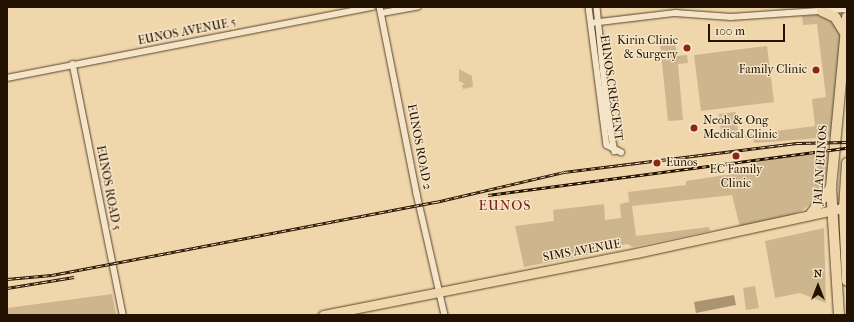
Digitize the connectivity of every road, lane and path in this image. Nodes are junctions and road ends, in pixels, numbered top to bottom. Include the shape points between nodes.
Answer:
1 (372, 7) edge
2 (380, 7) edge
3 (417, 7) edge
4 (589, 7) edge
5 (597, 7) edge
6 (847, 9) edge
7 (822, 11) junction
8 (382, 14) junction
9 (847, 17) edge
10 (598, 22) junction
11 (591, 23) junction
12 (845, 33) junction
13 (73, 64) junction
14 (7, 78) edge
15 (847, 164) edge
16 (847, 168) edge
17 (831, 187) junction
18 (845, 208) edge
19 (831, 210) junction
20 (811, 214) junction
21 (847, 281) edge
22 (440, 291) junction
23 (122, 315) edge
24 (323, 315) edge
25 (445, 315) edge
26 (839, 315) edge

1 - 13 street, EUNOS AVENUE 5
2 - 8 street, EUNOS ROAD 2
3 - 8 street
4 - 11 street, EUNOS CRESCENT
5 - 10 street, EUNOS CRESCENT
6 - 7 street, EUNOS CRESCENT
7 - 10 street, EUNOS CRESCENT via 732,17 675,13
7 - 12 highway via 835,17
8 - 22 street, EUNOS ROAD 2 via 417,194
9 - 12 highway, JALAN EUNOS
10 - 11 street, EUNOS CRESCENT
10 - 11 street, EUNOS CRESCENT via 609,123 618,152 608,148 606,140
12 - 17 highway, JALAN EUNOS
13 - 14 street, EUNOS AVENUE 5
13 - 23 street, EUNOS ROAD 5
15 - 16 highway
16 - 18 highway
17 - 19 highway, JALAN EUNOS
17 - 20 highway
18 - 19 main road, SIMS AVENUE
18 - 21 highway
19 - 20 main road, SIMS AVENUE
19 - 26 highway, JALAN EUNOS
20 - 22 main road, SIMS AVENUE via 673,246
22 - 24 main road, SIMS AVENUE
22 - 25 street, EUNOS ROAD 2

